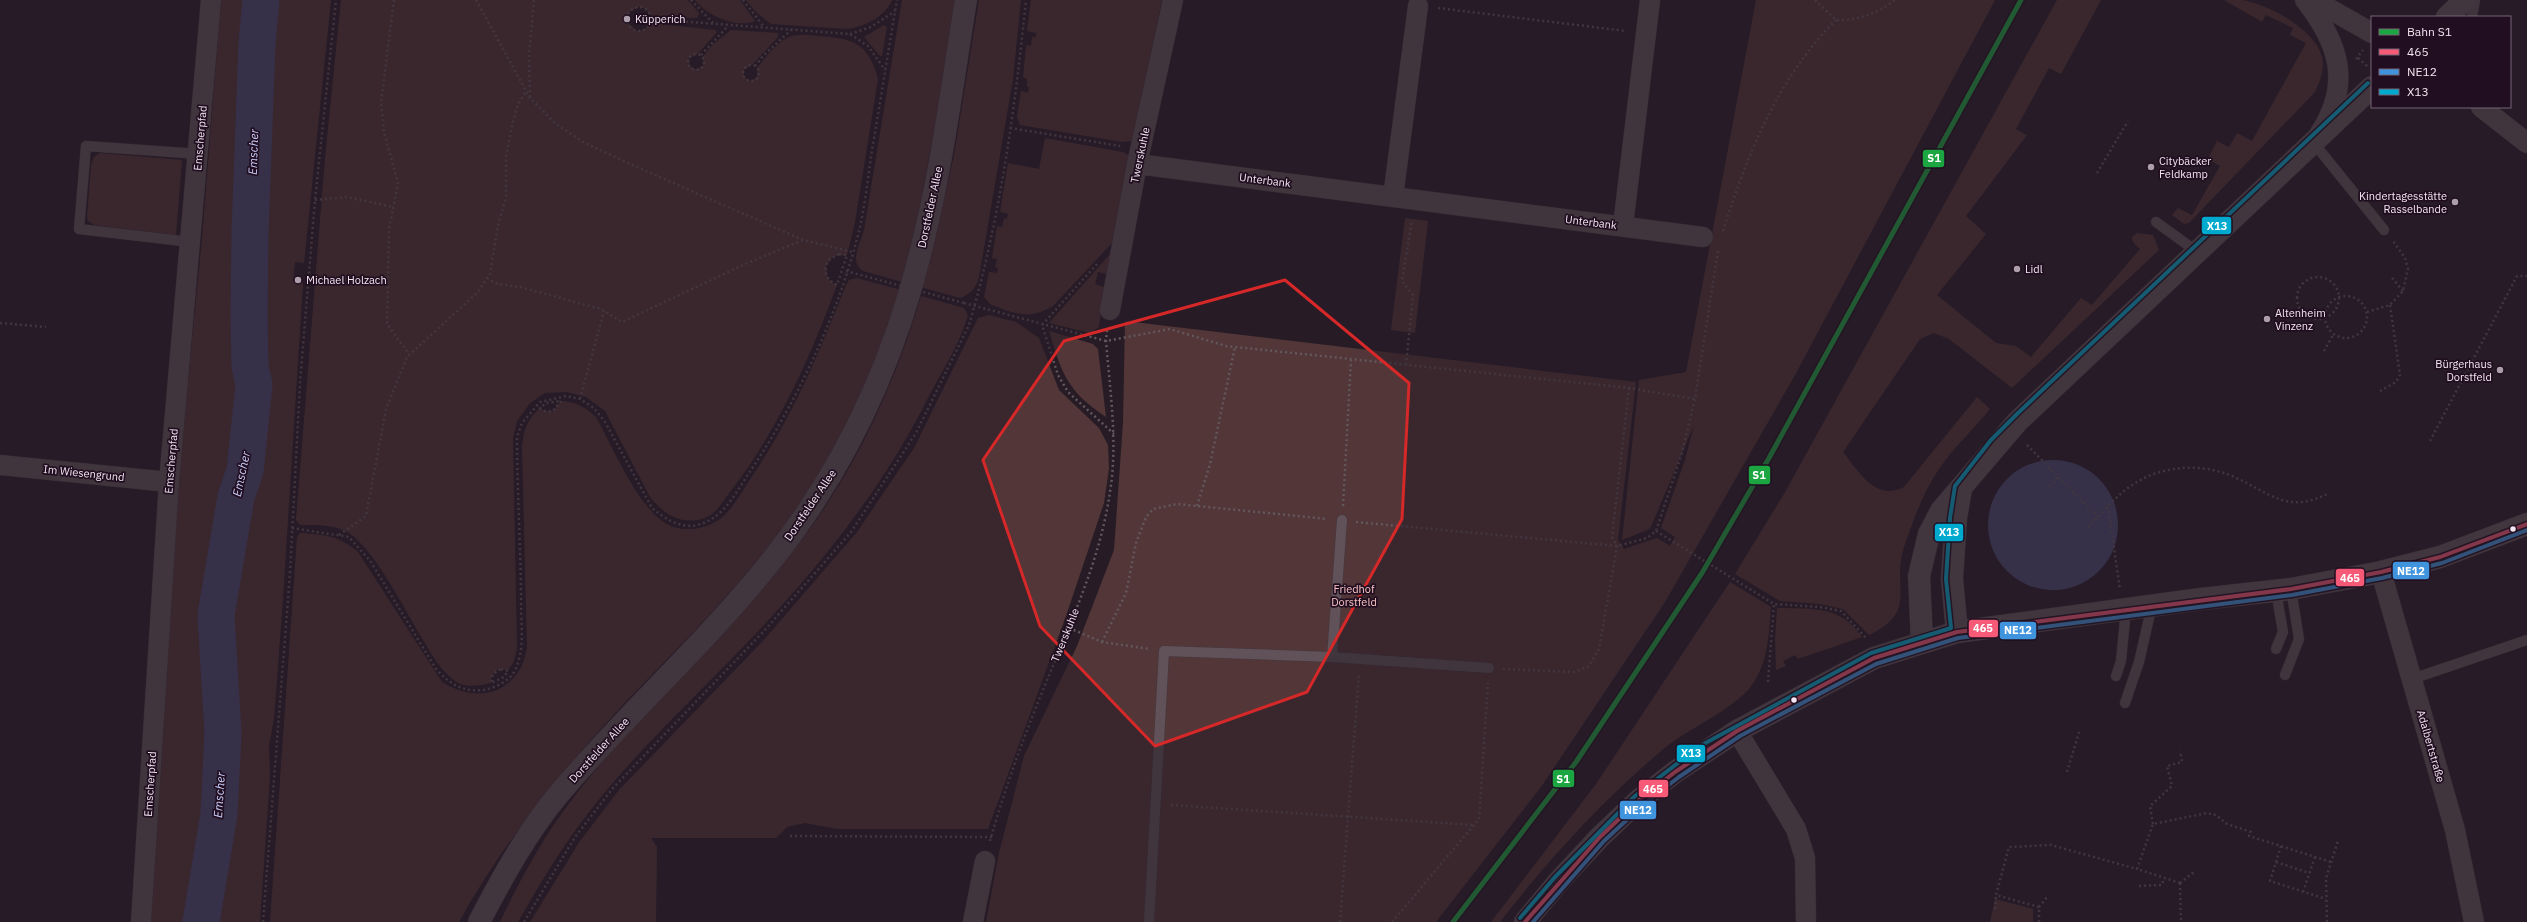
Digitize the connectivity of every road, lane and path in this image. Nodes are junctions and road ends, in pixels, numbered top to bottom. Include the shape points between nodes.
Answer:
1 (210, 0) edge
2 (336, 0) edge
3 (394, 0) edge
4 (476, 0) edge
5 (534, 0) edge
6 (692, 0) edge
7 (743, 0) edge
8 (897, 0) edge
9 (966, 0) edge
10 (1026, 0) edge
11 (1173, 0) edge
12 (1650, 0) edge
13 (1815, 0) edge
14 (1895, 0) edge
15 (2305, 0) edge
16 (2314, 0) edge
17 (2465, 0) edge
18 (2475, 0) edge
19 (1418, 6) joint
20 (895, 11) junction
21 (2448, 16) edge
22 (2472, 16) edge
23 (651, 20) junction
24 (1836, 20) junction
25 (714, 24) junction
26 (728, 25) junction
27 (764, 27) junction
28 (791, 30) junction
29 (2371, 32) edge
30 (1646, 33) junction
31 (850, 34) junction
32 (701, 55) junction
33 (2358, 58) dead end
34 (755, 66) junction
35 (885, 70) junction
36 (2370, 77) edge
37 (526, 92) junction
38 (530, 98) junction
39 (2482, 108) edge
40 (2128, 121) dead end
41 (1010, 128) junction
42 (2314, 141) junction
43 (2527, 143) edge
44 (199, 154) junction
45 (1139, 157) junction
46 (2097, 173) dead end
47 (1393, 197) junction
48 (315, 200) junction
49 (1415, 200) junction
50 (393, 207) junction
51 (2156, 222) dead end
52 (1623, 226) junction
53 (2384, 230) joint
54 (1723, 232) dead end
55 (803, 240) junction
56 (1711, 241) joint
57 (191, 242) junction
58 (2196, 251) junction
59 (852, 252) junction
60 (1098, 262) dead end
61 (842, 270) junction
62 (846, 271) junction
63 (2527, 276) edge
64 (487, 278) junction
65 (2392, 278) dead end
66 (2403, 291) junction
67 (2339, 297) junction
68 (2390, 305) junction
69 (974, 307) junction
70 (1110, 310) dead end
71 (604, 311) junction
72 (2367, 312) junction
73 (2325, 318) junction
74 (0, 323) edge
75 (1042, 325) junction
76 (46, 327) dead end
77 (2333, 335) junction
78 (1106, 341) junction
79 (1235, 347) junction
80 (2324, 351) dead end
81 (409, 355) junction
82 (1351, 360) junction
83 (1406, 364) junction
84 (1629, 388) junction
85 (2380, 391) dead end
86 (552, 397) junction
87 (580, 399) junction
88 (1694, 399) junction
89 (553, 402) junction
90 (1114, 434) junction
91 (2430, 441) dead end
92 (2027, 445) dead end
93 (0, 465) edge
94 (2059, 476) junction
95 (169, 482) junction
96 (2049, 486) dead end
97 (1961, 488) junction
98 (2329, 493) dead end
99 (1197, 506) dead end
100 (2108, 506) junction
101 (2098, 517) junction
102 (1342, 520) joint
103 (2527, 524) edge
104 (2088, 527) dead end
105 (292, 528) junction
106 (1656, 531) junction
107 (338, 535) junction
108 (1617, 546) junction
109 (2381, 572) junction
110 (2284, 590) junction
111 (2124, 602) junction
112 (1774, 604) junction
113 (2152, 605) junction
114 (1069, 628) junction
115 (1957, 632) junction
116 (2527, 640) edge
117 (1922, 642) junction
118 (2276, 649) dead end
119 (1164, 651) junction
120 (1332, 657) junction
121 (1874, 658) junction
122 (1360, 660) junction
123 (1489, 668) junction
124 (2285, 675) dead end
125 (2116, 676) dead end
126 (2412, 679) junction
127 (496, 682) junction
128 (1768, 682) dead end
129 (498, 685) junction
130 (2125, 703) dead end
131 (2080, 729) dead end
132 (1737, 732) junction
133 (2180, 751) dead end
134 (2067, 772) dead end
135 (1154, 804) junction
136 (1349, 817) junction
137 (2153, 824) junction
138 (1474, 825) junction
139 (790, 836) dead end
140 (992, 836) junction
141 (2338, 841) dead end
142 (2281, 846) junction
143 (2315, 857) junction
144 (985, 861) joint
145 (2276, 862) junction
146 (2331, 862) junction
147 (2137, 869) junction
148 (2194, 872) dead end
149 (2309, 873) junction
150 (2164, 878) junction
151 (2180, 883) junction
152 (2139, 886) dead end
153 (2303, 892) junction
154 (1996, 895) junction
155 (2047, 897) dead end
156 (2326, 899) junction
157 (2039, 907) junction
158 (1994, 909) dead end
159 (141, 922) edge
160 (263, 922) edge
161 (479, 922) edge
162 (524, 922) edge
163 (973, 922) edge
164 (1149, 922) edge
165 (1340, 922) edge
166 (1392, 922) edge
167 (1526, 922) edge
168 (1806, 922) edge
169 (2038, 922) edge
170 (2181, 922) edge
171 (2327, 922) edge
172 (2474, 922) edge

1 - 44 street, Emscherpfad
2 - 48 path
3 - 50 path via 381,104 384,132 398,183
4 - 37 path via 508,54
5 - 38 path via 529,54
6 - 25 path
7 - 27 path
8 - 20 path
9 - 161 main road, Dorstfelder Allee via 929,215 905,310 869,403 838,465 806,515 752,583 557,796 524,844
10 - 41 path
11 - 45 street, Twerskuhle
12 - 30 street, Unterbank
13 - 24 path
14 - 24 path via 1873,14 1848,21
15 - 42 street via 2333,43 2338,64 2337,98
16 - 29 street
17 - 21 main road
18 - 22 lane
19 - 30 path
19 - 47 street
20 - 31 path via 871,27
20 - 35 path
23 - 23 path via 645,29 637,30 630,26 627,15 632,9 639,7 649,12
23 - 25 path
24 - 54 path via 1821,34 1782,89 1760,130 1744,165
25 - 26 path
26 - 27 path
26 - 32 path
27 - 28 path
28 - 31 path
28 - 34 path via 762,56
30 - 52 street, Unterbank
31 - 35 path via 868,46
32 - 32 path via 704,59 703,66 691,68 689,58 693,54
33 - 36 path
34 - 34 path via 758,77 751,81 746,79 743,72 745,68
35 - 59 path via 860,227
36 - 42 main road
37 - 38 path
37 - 64 path via 518,104 512,126 506,157 506,198
38 - 55 path via 555,123 583,142
39 - 43 street
40 - 46 path
41 - 45 path
41 - 69 path via 988,252
42 - 53 lane
42 - 58 main road
44 - 57 street, Emscherpfad
44 - 57 lane via 86,146 79,229
45 - 47 street, Unterbank
45 - 70 street, Twerskuhle
47 - 49 street, Unterbank
48 - 50 path via 347,197
48 - 105 path via 300,383
49 - 52 street, Unterbank
49 - 83 path via 1402,281 1413,295
50 - 81 path via 389,229 387,324
51 - 58 lane
52 - 56 street, Unterbank
53 - 66 path via 2405,258 2408,269
55 - 59 path
55 - 71 path via 622,322
56 - 88 path
57 - 95 street, Emscherpfad
58 - 97 main road via 2017,422
59 - 62 path
60 - 75 path
61 - 61 path via 847,255 833,256 826,266 828,278 837,285
61 - 62 path
62 - 69 path, bridge
62 - 87 path via 819,345 776,434 728,505 708,521 696,526 679,525 664,518 652,508 605,422 594,408
63 - 91 path via 2517,276
64 - 71 path via 497,284 520,287
64 - 81 path via 478,292
65 - 66 path
66 - 68 path
67 - 72 path via 2356,299
67 - 73 path via 2334,312
67 - 73 path via 2328,305
67 - 73 path via 2338,290 2326,279 2309,278 2299,288 2296,296 2300,309 2312,318
68 - 72 path
68 - 85 path via 2400,375 2396,382
69 - 75 path
69 - 162 path via 969,325 916,433 851,532 764,631 613,788 575,837
71 - 87 path
72 - 77 path via 2365,327 2360,334 2346,339
73 - 77 path
74 - 76 path
75 - 78 path
75 - 90 path via 1058,375 1068,392
77 - 80 path
78 - 79 path via 1170,329
78 - 90 path, Twerskuhle
79 - 82 path
79 - 99 path via 1210,464
81 - 107 path via 386,409 366,516
82 - 83 path
82 - 102 path
83 - 84 path
84 - 88 path
84 - 108 path via 1612,537
86 - 87 path
86 - 89 path
86 - 129 path via 540,402 530,411 517,437 521,644 515,671
88 - 106 path via 1681,456
89 - 89 path via 546,403 540,408 553,411 561,400
90 - 114 path, Twerskuhle via 1110,492 1099,540
92 - 94 path
93 - 95 street, Im Wiesengrund
94 - 96 path
94 - 101 path
95 - 159 street, Emscherpfad
97 - 115 main road via 1956,518 1952,579
97 - 117 main road via 1941,511 1929,534 1924,553 1919,576
98 - 100 path via 2314,501 2289,502 2267,496 2220,471 2176,468 2138,482
100 - 101 path
100 - 111 path
101 - 104 path
102 - 120 lane
103 - 109 main road via 2440,557
105 - 107 path
105 - 160 path
106 - 108 path via 1646,538
106 - 112 path
107 - 129 path via 349,538 371,562 436,669 449,682 459,688 473,691
108 - 123 path via 1599,649 1589,666 1575,672
109 - 110 main road
109 - 126 street, Adalbertstraße
110 - 113 main road
110 - 118 lane via 2283,632
110 - 124 lane via 2299,639
111 - 113 main road
111 - 115 main road
111 - 125 lane via 2121,661
112 - 121 path via 1841,611 1863,633
112 - 128 path
113 - 130 lane via 2139,662
114 - 119 path via 1102,642
114 - 140 path, Twerskuhle via 1004,791
115 - 117 main road
116 - 126 lane
117 - 121 main road
119 - 120 lane
119 - 135 lane
120 - 122 lane
121 - 132 main road
122 - 123 lane
122 - 136 path
123 - 138 path via 1479,818
126 - 172 street, Adalbertstraße via 2455,830
127 - 127 path via 504,677 508,671 501,669 494,672 490,683
127 - 129 path
131 - 134 path
132 - 167 main road via 1704,751 1639,800 1559,881
132 - 168 street via 1796,829 1805,858
133 - 137 path via 2182,762 2167,766 2172,786 2150,806
135 - 136 path
135 - 164 lane
136 - 138 path
136 - 165 path
137 - 142 path via 2207,813 2216,815 2227,824 2251,832 2249,836
137 - 147 path
138 - 166 path
139 - 140 path
140 - 144 path, Twerskuhle
141 - 146 path
142 - 143 path
142 - 145 path
143 - 146 path
143 - 149 path
144 - 163 street
145 - 149 path
145 - 153 path via 2270,881
146 - 156 path via 2326,878
147 - 150 path
147 - 154 path via 2051,845 2009,847
148 - 151 path
149 - 153 path
150 - 151 path
150 - 152 path via 2162,885
151 - 170 path
153 - 156 path
154 - 157 path
154 - 158 path
155 - 157 path
156 - 171 path
157 - 169 path

